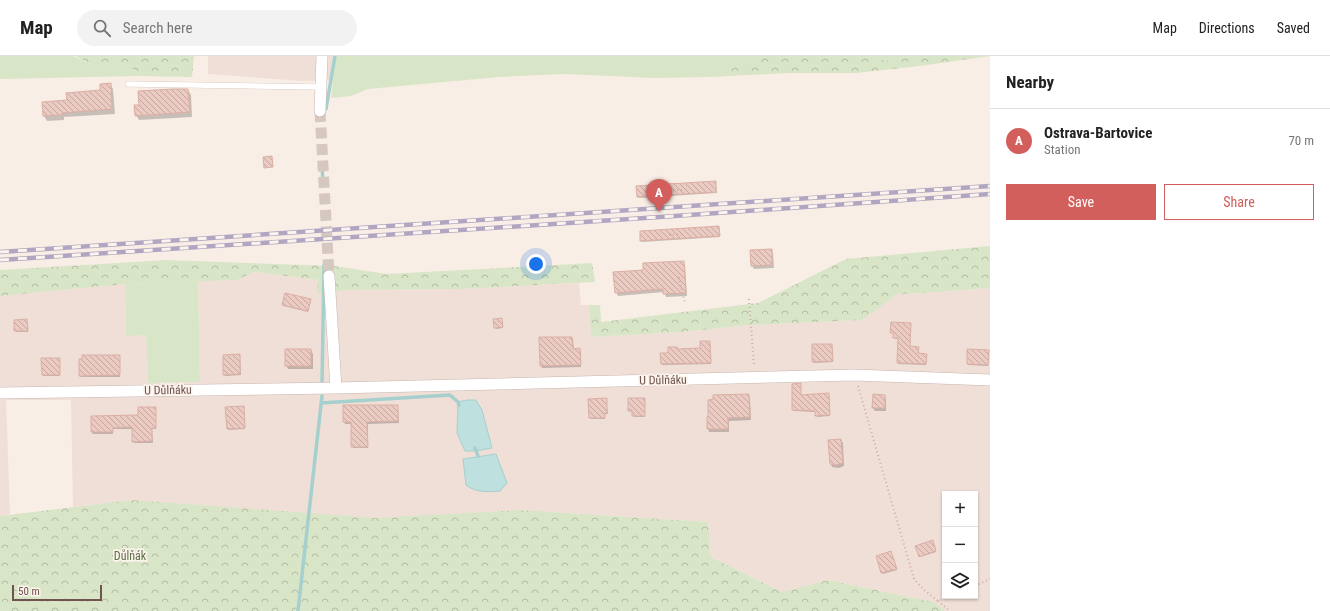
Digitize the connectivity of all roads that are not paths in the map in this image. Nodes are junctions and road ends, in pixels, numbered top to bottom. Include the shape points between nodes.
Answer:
1 (322, 56) edge
2 (128, 84) dead end
3 (321, 87) junction
4 (320, 111) tunnel mouth
5 (329, 276) tunnel mouth
6 (990, 380) edge
7 (336, 388) junction
8 (0, 393) edge

1 - 3 street
2 - 3 lane
3 - 4 street
5 - 7 street
6 - 7 street, U Důlňáku via 854,375
7 - 8 street, U Důlňáku

